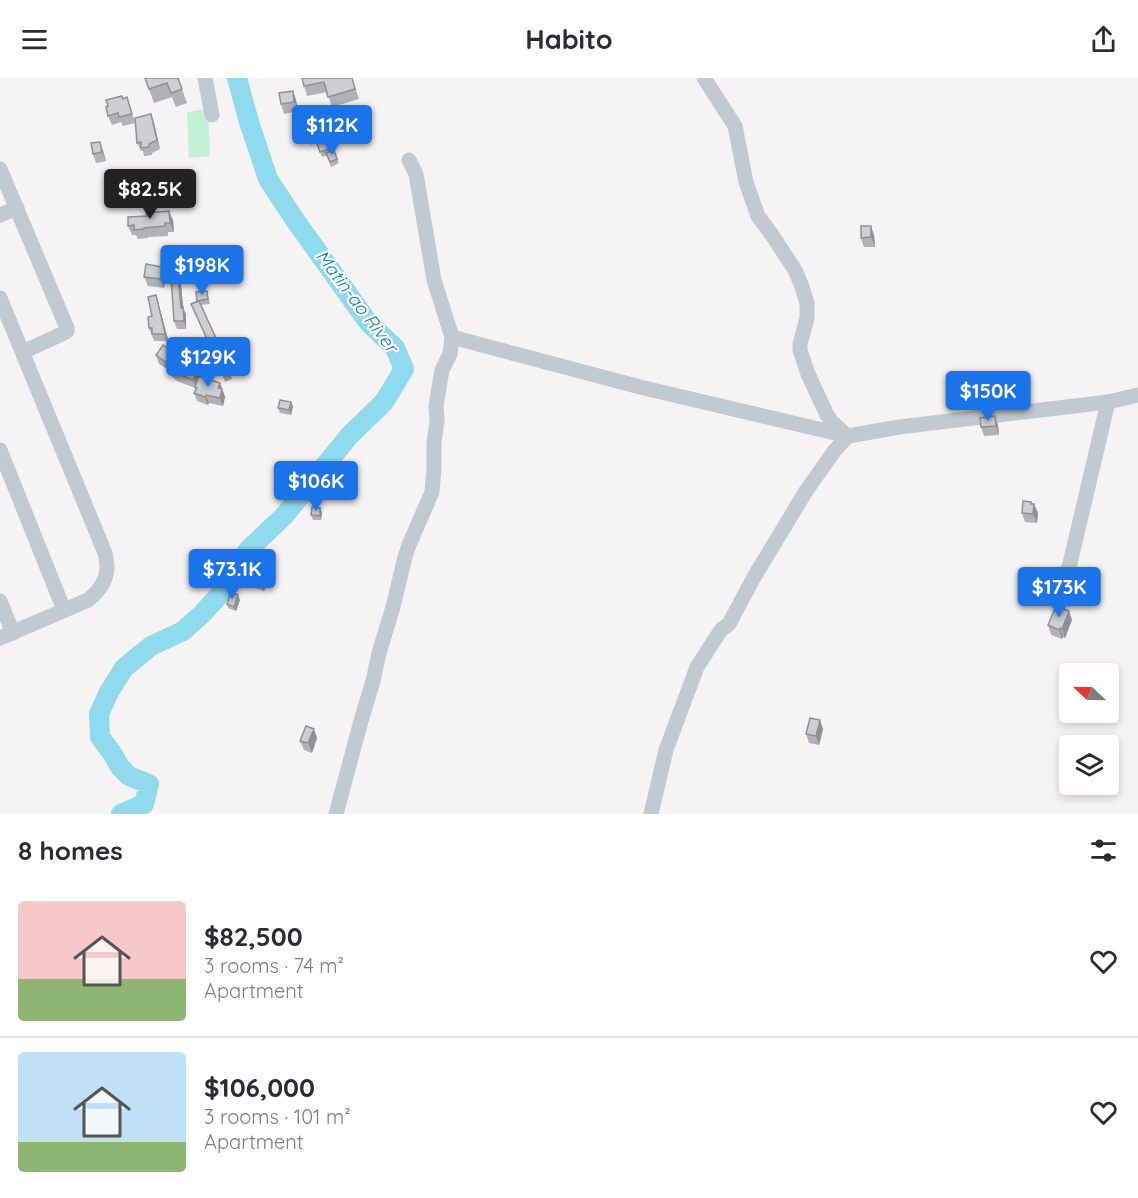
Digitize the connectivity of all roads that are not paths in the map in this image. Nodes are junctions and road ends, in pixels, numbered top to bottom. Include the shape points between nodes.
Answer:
1 (205, 78) edge
2 (704, 78) edge
3 (212, 115) dead end
4 (409, 160) dead end
5 (0, 170) edge
6 (16, 208) junction
7 (0, 215) edge
8 (0, 298) edge
9 (452, 337) junction
10 (23, 352) junction
11 (1138, 395) edge
12 (1108, 402) junction
13 (848, 436) junction
14 (0, 450) edge
15 (1064, 593) dead end
16 (0, 601) edge
17 (64, 610) junction
18 (6, 635) edge
19 (336, 814) edge
20 (651, 814) edge

1 - 3 street
2 - 13 street via 735,126 746,182 758,216 801,284 807,318 800,344 807,375 832,422
4 - 9 street via 418,183 434,280
5 - 6 street
6 - 7 street
6 - 10 street via 67,328
8 - 10 street
9 - 13 street
9 - 19 street via 436,406 432,492 405,557
10 - 17 street via 105,553 107,569 96,594
11 - 12 street
12 - 13 street
12 - 15 street
13 - 20 street via 806,491 729,624 697,667 666,750
14 - 17 street
16 - 18 street
17 - 18 street

